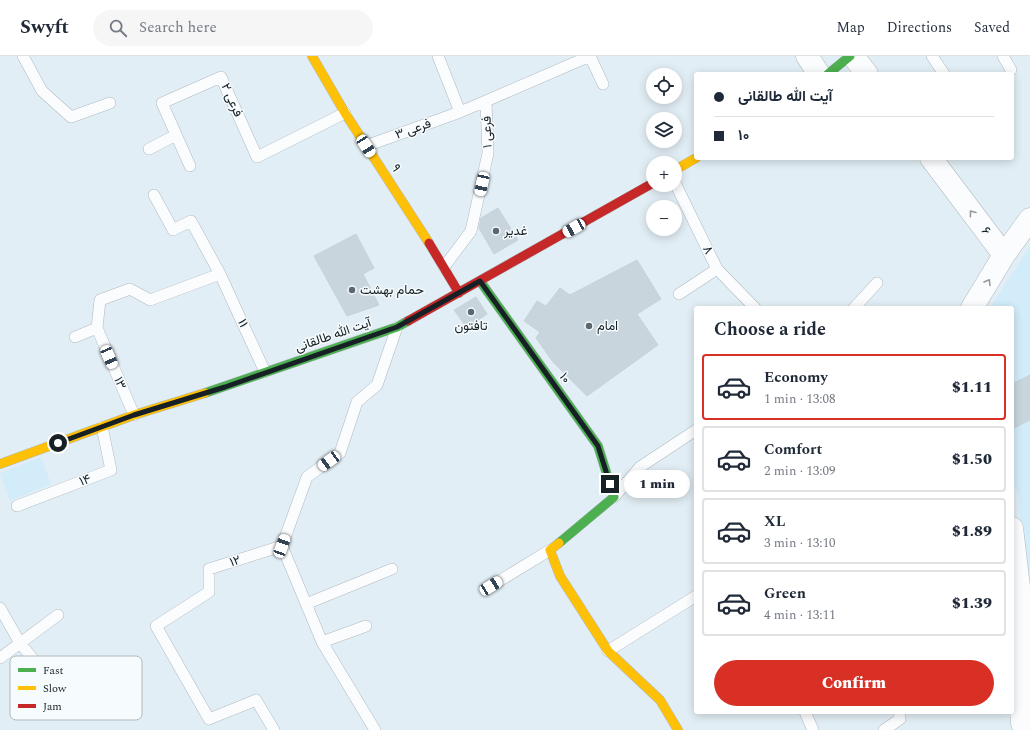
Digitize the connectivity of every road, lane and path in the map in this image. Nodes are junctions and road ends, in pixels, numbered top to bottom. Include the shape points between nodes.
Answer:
1 (22, 56) edge
2 (312, 56) edge
3 (438, 56) edge
4 (590, 56) edge
5 (807, 56) edge
6 (850, 56) edge
7 (854, 56) edge
8 (932, 56) edge
9 (1003, 56) edge
10 (1011, 70) dead end
11 (818, 72) edge
12 (830, 72) edge
13 (866, 72) edge
14 (943, 72) edge
15 (603, 84) dead end
16 (486, 101) junction
17 (110, 103) dead end
18 (460, 112) junction
19 (345, 113) junction
20 (176, 135) junction
21 (366, 146) junction
22 (149, 148) dead end
23 (694, 159) edge
24 (933, 160) edge
25 (190, 166) dead end
26 (682, 166) edge
27 (646, 187) edge
28 (679, 192) edge
29 (154, 195) dead end
30 (1030, 220) edge
31 (1004, 255) junction
32 (444, 267) junction
33 (717, 269) junction
34 (220, 274) junction
35 (480, 281) junction
36 (877, 283) dead end
37 (458, 293) junction
38 (679, 294) dead end
39 (753, 306) edge
40 (856, 306) edge
41 (973, 306) edge
42 (397, 327) junction
43 (97, 328) junction
44 (75, 337) dead end
45 (265, 372) junction
46 (134, 415) junction
47 (102, 427) junction
48 (694, 431) edge
49 (0, 464) edge
50 (614, 497) junction
51 (17, 506) dead end
52 (1014, 543) edge
53 (282, 546) junction
54 (550, 550) junction
55 (392, 569) dead end
56 (491, 586) dead end
57 (1021, 595) edge
58 (694, 597) edge
59 (306, 604) junction
60 (0, 608) edge
61 (58, 616) dead end
62 (366, 626) dead end
63 (322, 642) junction
64 (20, 643) junction
65 (608, 651) junction
66 (30, 656) edge
67 (0, 658) edge
68 (1016, 701) edge
69 (806, 714) edge
70 (900, 714) edge
71 (274, 730) edge
72 (376, 730) edge
73 (678, 730) edge
74 (813, 730) edge
75 (884, 730) edge
76 (1027, 730) edge

1 - 17 lane via 42,91 71,117
2 - 19 street, ۹
3 - 18 lane
4 - 15 lane
4 - 16 lane, فرعی ۱
5 - 11 street
6 - 12 street
7 - 13 street
8 - 14 lane
9 - 10 lane
16 - 18 lane, فرعی ۳
16 - 32 lane, فرعی ۱ via 488,153 471,231
18 - 21 lane, فرعی ۳
19 - 20 lane, فرعی ۲ via 257,157 222,77 162,103
19 - 21 street, ۹
20 - 22 lane
20 - 25 lane, فرعی ۲
21 - 32 street, ۹
23 - 26 street
31 -> 24 street, ۶
27 - 35 street, آیت الله طالقانی
28 - 33 lane, ۸
29 - 34 lane, ۱۱ via 173,230 191,221
30 - 31 street
41 -> 31 street
32 - 37 street, ۹
33 - 38 lane
33 - 39 lane, ۸
34 - 43 lane via 150,300 130,289 100,300
34 - 45 lane, ۱۱
35 - 37 street, آیت الله طالقانی
35 - 50 street, ۱۰ via 598,446
36 - 40 lane
37 - 42 street, آیت الله طالقانی
42 - 45 street, آیت الله طالقانی
42 - 53 lane via 377,385 357,402 340,453 307,477
43 - 44 lane
43 - 46 lane, ۱۳
45 - 46 street, آیت الله طالقانی
46 - 47 street, آیت الله طالقانی
47 - 49 street, آیت الله طالقانی
47 - 51 lane, ۱۴ via 111,470
48 - 50 lane via 640,467
50 - 54 street
52 - 57 street
53 - 59 lane
53 - 71 lane, ۱۲ via 209,569 209,592 156,626 209,719 256,700
54 - 56 lane
54 - 65 street via 560,576
55 - 59 lane
57 - 68 street
58 - 65 lane
59 - 63 lane
60 - 64 lane
61 - 64 lane
62 - 63 lane
63 - 72 lane
64 - 66 lane
64 - 67 lane
65 - 73 street via 660,700
68 - 76 street via 1022,723
69 - 74 lane
70 - 75 lane via 900,719

